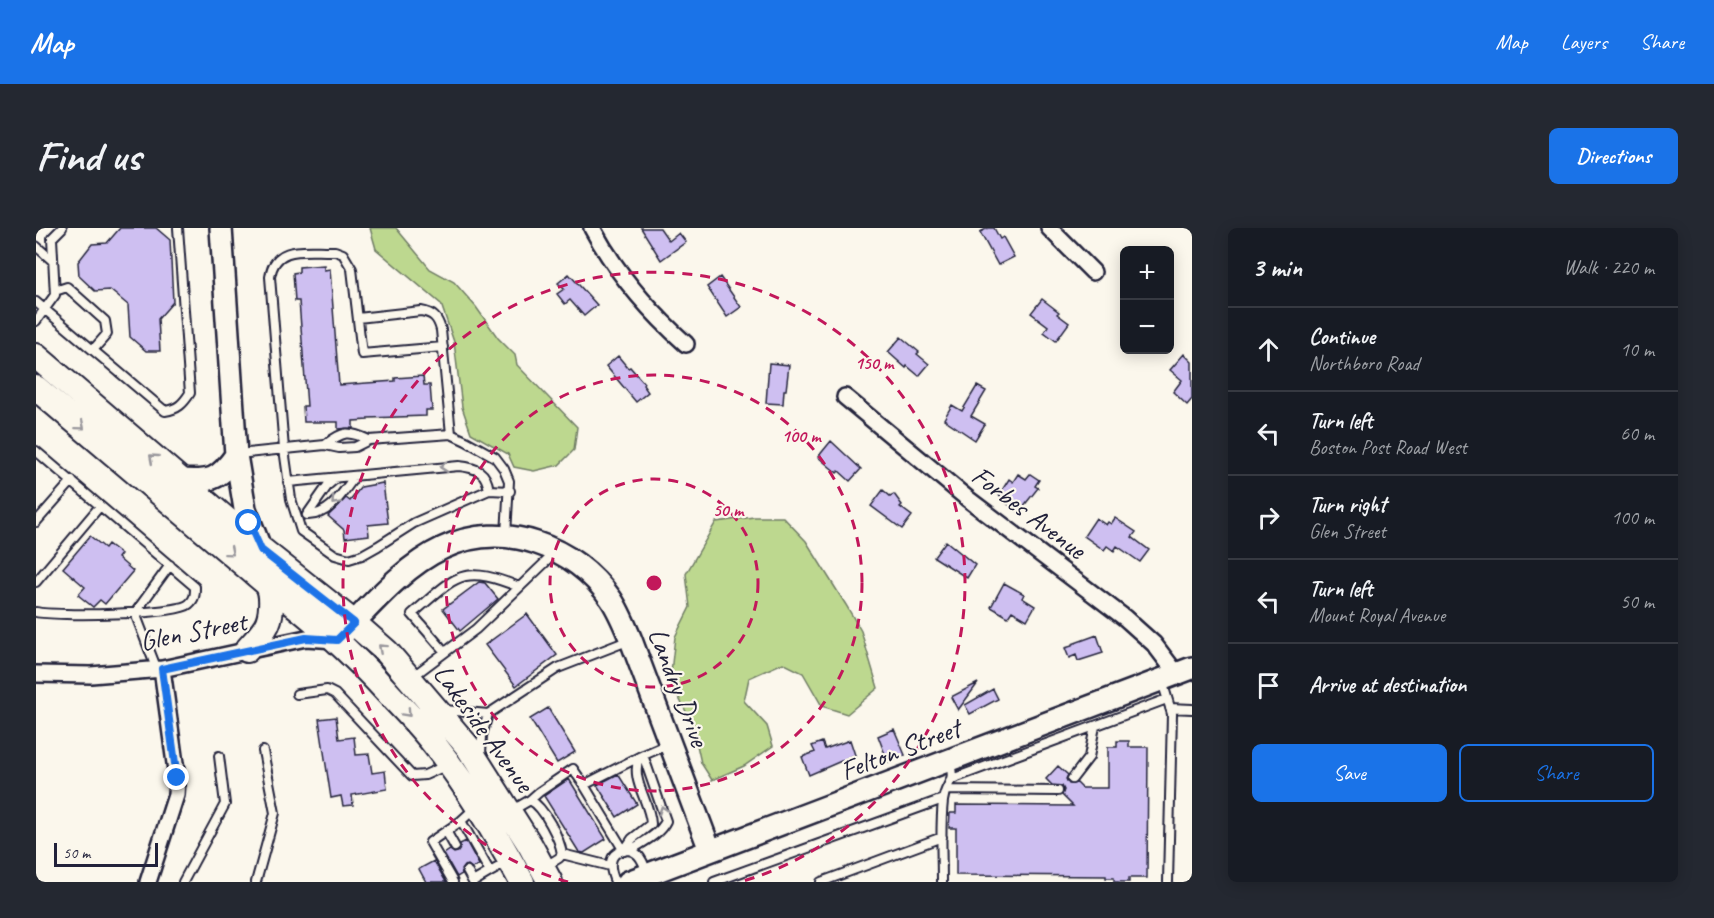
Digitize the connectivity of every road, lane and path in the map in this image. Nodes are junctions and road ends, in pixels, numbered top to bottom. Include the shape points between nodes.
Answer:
1 (62, 228) edge
2 (178, 228) edge
3 (221, 228) edge
4 (591, 228) edge
5 (1049, 228) edge
6 (36, 246) edge
7 (53, 261) junction
8 (1093, 272) dead end
9 (55, 291) junction
10 (36, 302) edge
11 (45, 310) junction
12 (358, 318) junction
13 (36, 321) edge
14 (686, 344) dead end
15 (443, 347) junction
16 (93, 350) junction
17 (36, 356) edge
18 (36, 388) edge
19 (845, 397) dead end
20 (451, 434) junction
21 (369, 440) junction
22 (325, 445) junction
23 (284, 449) junction
24 (36, 451) edge
25 (236, 454) junction
26 (355, 476) junction
27 (336, 478) junction
28 (179, 480) junction
29 (72, 481) junction
30 (288, 482) junction
31 (489, 490) junction
32 (510, 491) junction
33 (100, 506) junction
34 (36, 522) edge
35 (506, 537) junction
36 (261, 550) junction
37 (558, 551) junction
38 (170, 565) junction
39 (36, 582) edge
40 (266, 583) junction
41 (519, 587) junction
42 (36, 612) edge
43 (135, 613) junction
44 (346, 632) junction
45 (631, 640) junction
46 (247, 650) junction
47 (445, 652) junction
48 (160, 670) junction
49 (36, 674) edge
50 (410, 678) junction
51 (1174, 680) edge
52 (297, 694) dead end
53 (437, 708) junction
54 (1170, 708) junction
55 (1192, 709) edge
56 (488, 714) junction
57 (1095, 726) junction
58 (671, 744) junction
59 (262, 752) dead end
60 (219, 756) dead end
61 (641, 756) junction
62 (449, 764) junction
63 (480, 764) junction
64 (951, 770) junction
65 (1072, 779) dead end
66 (584, 784) junction
67 (947, 790) junction
68 (1058, 791) dead end
69 (943, 799) junction
70 (520, 806) junction
71 (470, 813) junction
72 (446, 831) junction
73 (942, 837) junction
74 (455, 847) dead end
75 (627, 850) junction
76 (710, 850) junction
77 (562, 854) junction
78 (500, 866) junction
79 (610, 866) junction
80 (468, 871) dead end
81 (648, 874) junction
82 (546, 875) edge
83 (939, 881) edge
84 (148, 882) edge
85 (183, 882) edge
86 (256, 882) edge
87 (453, 882) edge
88 (473, 882) edge
89 (522, 882) edge
90 (615, 882) edge
91 (628, 882) edge
92 (714, 882) edge
93 (821, 882) edge
94 (1168, 882) edge

1 - 7 lane via 52,238
2 - 16 lane via 190,393 184,403 165,411
3 - 25 street
4 - 14 street via 634,290
5 - 8 street
6 - 7 lane
7 - 9 lane
9 - 11 lane
9 - 16 lane via 67,287 105,321 107,334
10 - 11 lane
11 - 13 lane
11 - 16 lane
12 - 15 lane via 430,313 439,321
12 - 15 lane via 362,354
12 - 23 lane via 352,269 343,254 335,250 285,253 276,259 270,277
15 - 20 lane
28 -> 17 main road
18 -> 40 main road
19 - 51 street, Forbes Avenue via 968,499 1125,618 1154,644
20 - 21 lane
20 - 32 lane via 495,457 509,481
21 - 22 lane via 355,447
21 - 22 lane via 354,432 339,434
22 - 23 lane
23 - 25 lane
23 - 30 lane
24 - 29 lane
25 - 28 street via 225,471 214,478
25 - 36 street via 245,509
26 - 27 lane
26 -> 27 lane via 326,511 307,515
31 -> 26 lane via 487,480 472,467
27 - 30 lane
28 - 36 main road
29 - 33 lane
29 - 34 lane
30 - 31 lane via 301,531 335,555 349,559 414,523
31 - 32 lane
32 - 35 lane
33 - 38 lane
33 - 39 lane
35 - 37 street, Landry Drive
35 - 44 street, Landry Drive via 443,548 404,574
36 - 44 main road
37 - 41 lane
37 - 45 street, Landry Drive via 575,561 612,600
38 - 43 lane
38 - 43 lane via 195,587 195,597 179,609
40 - 44 main road via 303,610
40 - 46 main road via 271,588 267,627
41 - 47 lane via 476,629
41 - 47 lane via 476,574 453,579 412,614
42 - 43 lane
43 - 48 lane
44 - 46 street, Glen Street
50 -> 44 main road, Lakeside Avenue via 387,652
44 -> 62 main road, Lakeside Avenue
45 - 56 lane via 558,668
45 - 58 street, Landry Drive
46 - 48 street, Glen Street
47 - 50 lane
48 - 49 street, Glen Street
48 - 84 street via 177,778 176,795
50 - 53 main road, Lakeside Avenue
51 - 54 lane
51 - 57 lane
51 - 64 street, Felton Street
52 - 62 lane via 327,690 335,694 412,776 425,775
53 - 56 lane
53 - 63 main road, Lakeside Avenue
54 - 55 lane
54 - 94 lane
56 - 63 lane
57 - 64 lane
57 - 65 lane via 1089,757
58 - 61 lane
58 - 76 street, Landry Drive
59 - 86 lane via 275,813
60 - 85 lane via 225,804
61 - 66 lane
61 - 75 lane via 635,768 651,824 632,838
75 -> 61 lane via 655,835 666,821
62 - 71 main road, Lakeside Avenue
63 - 70 main road, Lakeside Avenue
64 - 67 lane
64 - 76 street, Felton Street
66 - 70 lane via 573,769
66 - 75 lane
67 - 68 lane
67 - 69 lane
69 - 73 lane
69 - 92 lane
70 - 77 lane via 537,804 560,843
70 - 82 main road, Lakeside Avenue
71 - 72 lane
71 - 78 main road, Lakeside Avenue
72 - 74 lane
72 - 87 lane via 430,842
73 - 83 lane
73 - 93 lane
75 - 79 lane via 615,854
75 - 81 lane via 638,855
76 - 81 street, Felton Street
77 - 79 lane
77 - 82 lane
78 - 88 lane
78 - 89 main road, Lakeside Avenue
79 - 90 lane
80 - 88 lane
81 - 91 street, Felton Street

